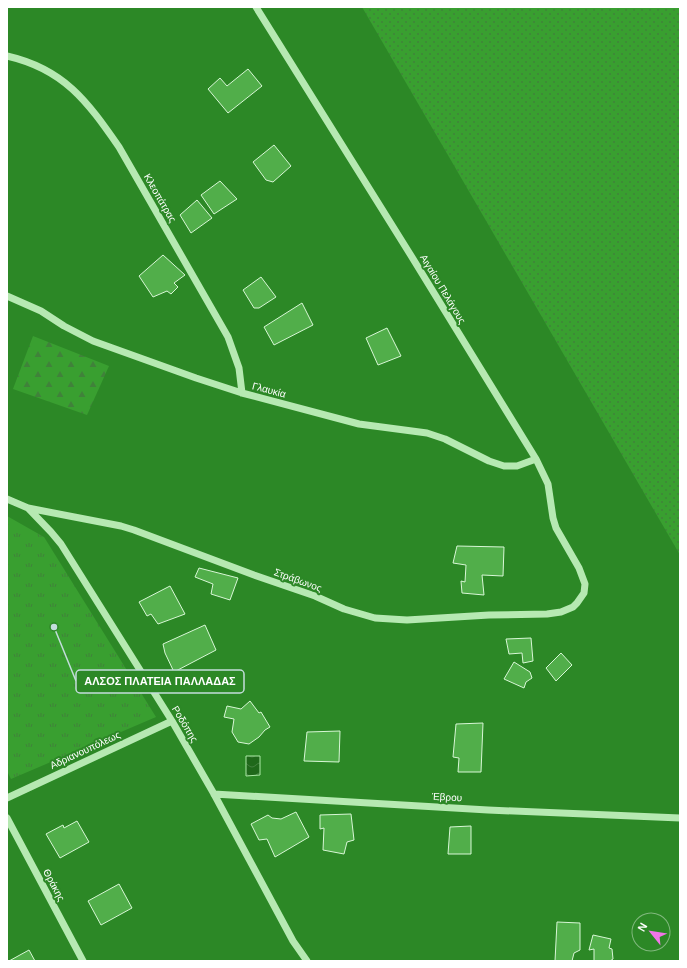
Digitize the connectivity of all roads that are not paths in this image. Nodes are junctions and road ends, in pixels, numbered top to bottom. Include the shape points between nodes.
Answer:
1 (256, 7) edge
2 (7, 56) edge
3 (7, 296) edge
4 (242, 393) junction
5 (536, 459) junction
6 (7, 499) edge
7 (28, 508) junction
8 (584, 593) joint
9 (172, 721) junction
10 (214, 794) junction
11 (7, 798) edge
12 (7, 818) edge
13 (680, 818) edge
14 (83, 961) edge
15 (307, 961) edge

1 - 5 street, Αιγαίου Πελάγους
2 - 4 street, Κλεοπάτρας via 36,65 68,84 86,102 119,147 228,337 239,368
3 - 4 street, Γλαυκία via 41,311 77,334
4 - 5 street, Γλαυκία via 359,424 427,433 504,466 517,466
5 - 8 street, Αιγαίου Πελάγους via 548,484 552,518 579,568 585,584
6 - 7 street, Στράβωνος
7 - 8 street, Στράβωνος via 121,526 344,609 375,618 408,620 556,613 573,607
7 - 9 street, Ροδόπης via 61,544
9 - 10 street, Ροδόπης
9 - 11 street, Αδριανουπόλεως
10 - 13 street, Έβρου
10 - 15 street, Ροδόπης via 288,931
12 - 14 street, Θράκης

